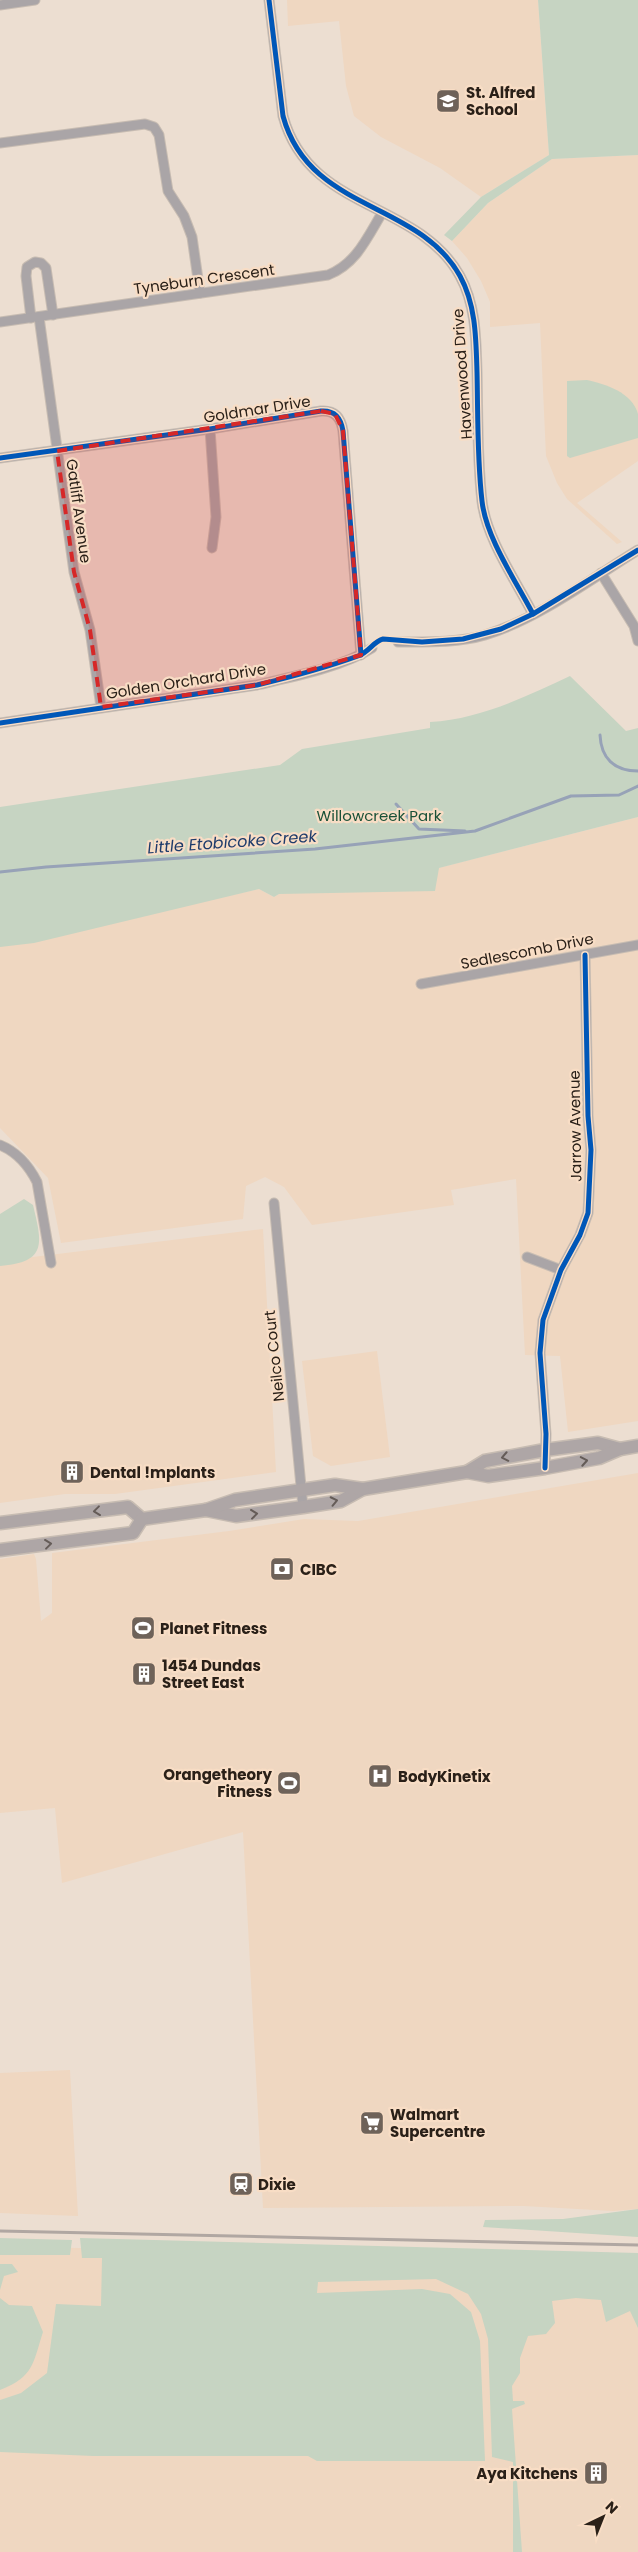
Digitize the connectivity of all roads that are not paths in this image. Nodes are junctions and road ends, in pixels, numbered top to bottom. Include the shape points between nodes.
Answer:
1 (35, 0) edge
2 (269, 0) edge
3 (0, 5) edge
4 (0, 143) edge
5 (382, 213) junction
6 (200, 294) junction
7 (53, 315) junction
8 (35, 318) junction
9 (0, 322) edge
10 (210, 429) junction
11 (57, 450) junction
12 (0, 458) edge
13 (212, 548) dead end
14 (638, 550) edge
15 (601, 573) junction
16 (533, 614) junction
17 (638, 640) edge
18 (398, 642) dead end
19 (372, 648) dead end
20 (361, 655) junction
21 (100, 707) junction
22 (0, 724) edge
23 (638, 945) edge
24 (585, 955) junction
25 (421, 984) dead end
26 (0, 1145) edge
27 (274, 1203) dead end
28 (527, 1256) dead end
29 (50, 1264) dead end
30 (561, 1270) junction
31 (638, 1446) edge
32 (620, 1449) junction
33 (545, 1450) junction
34 (545, 1468) junction
35 (467, 1472) junction
36 (363, 1489) junction
37 (302, 1490) junction
38 (303, 1507) junction
39 (206, 1510) junction
40 (142, 1519) junction
41 (0, 1523) edge
42 (0, 1550) edge

1 - 3 street
2 - 5 street, Havenwood Drive via 283,116 298,152 310,168 334,186
4 - 6 street via 145,124 154,127 159,135 168,191 192,237
5 - 6 street, Tyneburn Crescent via 358,253 335,272 320,277
5 - 16 street, Havenwood Drive via 419,233 444,253 467,290 475,330 482,502 490,530
6 - 7 street, Tyneburn Crescent
7 - 8 street, Tyneburn Crescent
7 - 8 street, Gatliff Avenue via 46,268 35,262 27,267 26,276
8 - 9 street, Tyneburn Crescent
8 - 11 street, Gatliff Avenue
10 - 11 street, Goldmar Drive
10 - 13 street via 216,517
10 - 20 street, Goldmar Drive via 321,411 332,412 339,418 343,431
11 - 12 street, Goldmar Drive
11 - 21 street, Gatliff Avenue via 74,572 90,630
14 - 15 street
15 - 16 street
15 - 17 street via 634,626
16 - 18 street via 484,635
19 - 20 street, Golden Orchard Drive
20 - 21 street, Golden Orchard Drive via 257,684
21 - 22 street, Golden Orchard Drive
23 - 24 street, Sedlescomb Drive
24 - 25 street, Sedlescomb Drive
24 - 30 street, Jarrow Avenue via 591,1150 588,1213
26 - 29 street via 16,1155 37,1182
27 - 37 street, Neilco Court
28 - 30 street
30 - 33 street, Jarrow Avenue via 543,1320 541,1342
31 - 32 main road
32 - 33 main road via 598,1444
34 -> 32 main road via 599,1458
33 - 34 street, Jarrow Avenue
33 -> 35 main road via 485,1461
34 - 35 main road via 488,1476
35 - 36 main road
36 - 37 main road via 335,1485
38 -> 36 main road via 341,1500
37 - 38 street, Neilco Court
37 - 39 main road via 235,1500
39 -> 38 main road via 236,1516
39 - 40 main road
40 -> 41 main road via 128,1507
42 -> 40 main road via 133,1533

